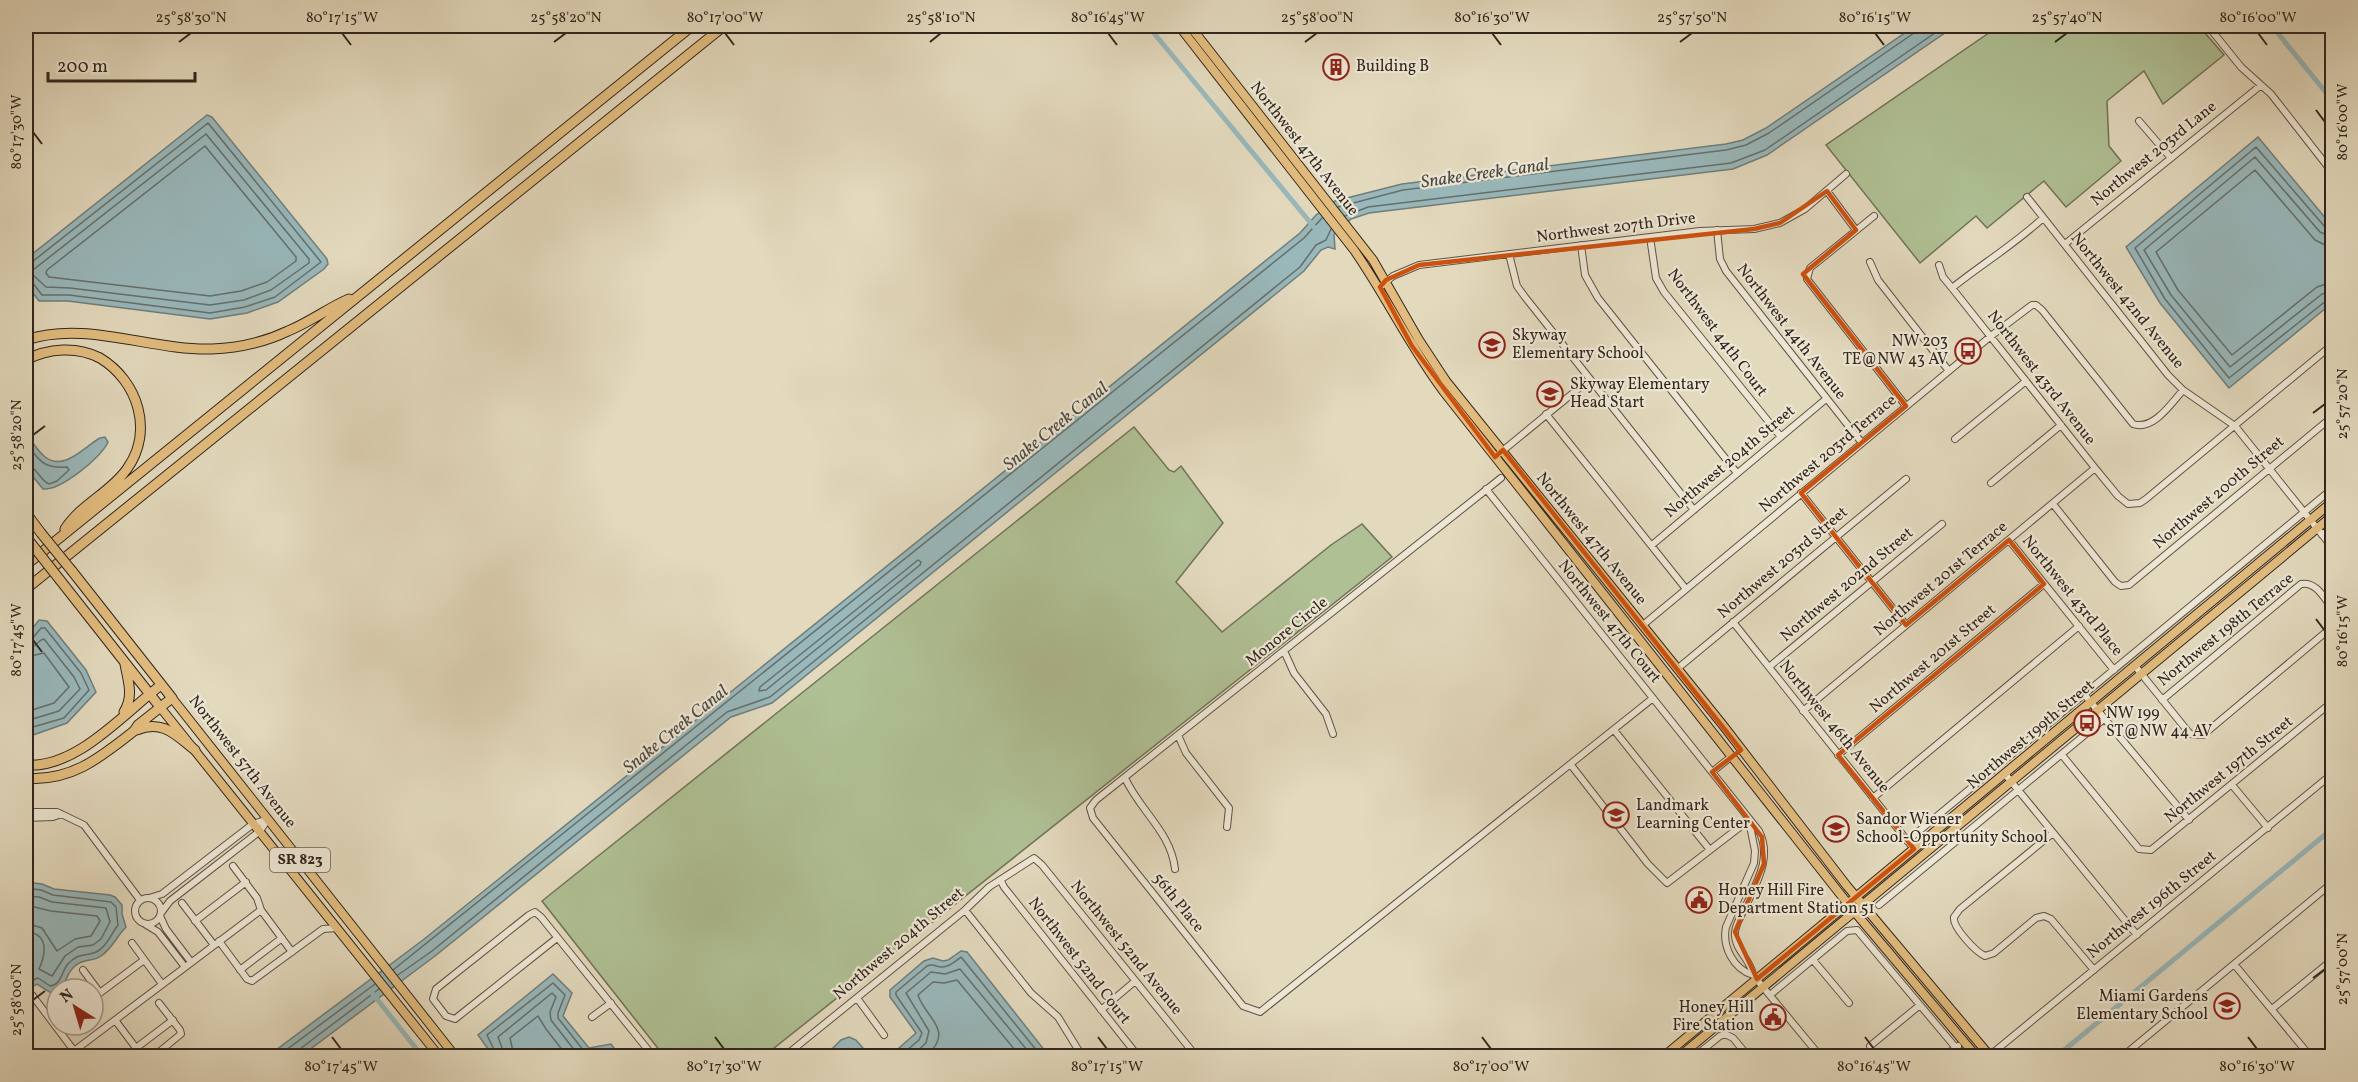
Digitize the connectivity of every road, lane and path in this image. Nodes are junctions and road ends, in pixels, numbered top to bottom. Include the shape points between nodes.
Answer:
1 (243, 26) edge
2 (287, 26) edge
3 (692, 26) edge
4 (724, 26) edge
5 (1179, 26) edge
6 (1190, 26) edge
7 (2208, 26) edge
8 (2328, 26) edge
9 (2332, 32) edge
10 (2260, 86) junction
11 (2139, 121) dead end
12 (2170, 157) junction
13 (2332, 172) edge
14 (1846, 174) dead end
15 (1827, 191) junction
16 (2027, 197) dead end
17 (1325, 205) junction
18 (1874, 216) dead end
19 (2043, 218) junction
20 (1717, 230) junction
21 (1856, 230) junction
22 (1650, 237) junction
23 (2065, 244) junction
24 (1581, 246) junction
25 (1509, 254) junction
26 (1870, 262) dead end
27 (1939, 264) dead end
28 (1386, 280) junction
29 (1380, 287) junction
30 (1952, 288) junction
31 (360, 295) junction
32 (1991, 336) junction
33 (26, 340) edge
34 (2332, 345) edge
35 (26, 360) edge
36 (1949, 371) junction
37 (1589, 380) junction
38 (2026, 381) junction
39 (2183, 390) junction
40 (1826, 399) junction
41 (1906, 406) junction
42 (1546, 414) junction
43 (2332, 417) edge
44 (2061, 425) junction
45 (2235, 426) junction
46 (1781, 437) junction
47 (1955, 439) dead end
48 (1862, 443) junction
49 (1503, 450) junction
50 (1495, 457) junction
51 (2095, 468) junction
52 (2270, 469) junction
53 (1737, 473) junction
54 (1501, 478) dead end
55 (1906, 479) dead end
56 (1991, 483) dead end
57 (1486, 489) junction
58 (2332, 489) edge
59 (1801, 493) junction
60 (2332, 502) edge
61 (2053, 504) junction
62 (1694, 510) junction
63 (2304, 512) junction
64 (26, 513) edge
65 (2332, 516) edge
66 (2311, 521) junction
67 (1942, 524) dead end
68 (2332, 527) edge
69 (2320, 532) junction
70 (61, 536) junction
71 (1835, 536) junction
72 (28, 539) edge
73 (2009, 540) junction
74 (1652, 545) junction
75 (2332, 547) edge
76 (26, 565) edge
77 (1871, 582) junction
78 (2044, 584) junction
79 (26, 589) edge
80 (1686, 589) junction
81 (2332, 608) edge
82 (1624, 619) junction
83 (1733, 622) junction
84 (1642, 625) junction
85 (1906, 625) junction
86 (2079, 627) junction
87 (2332, 627) edge
88 (1284, 651) junction
89 (125, 662) junction
90 (2135, 666) junction
91 (1769, 667) junction
92 (1677, 669) junction
93 (2114, 670) junction
94 (2141, 674) junction
95 (1674, 682) junction
96 (161, 685) junction
97 (150, 693) junction
98 (2084, 694) junction
99 (172, 698) junction
100 (1653, 698) junction
101 (2162, 700) junction
102 (2332, 702) edge
103 (2091, 703) junction
104 (160, 707) junction
105 (1803, 711) junction
106 (2097, 711) junction
107 (121, 717) junction
108 (2104, 719) junction
109 (1614, 730) junction
110 (134, 731) junction
111 (1333, 734) dead end
112 (1178, 735) junction
113 (195, 750) junction
114 (1838, 754) junction
115 (2062, 754) junction
116 (1732, 756) junction
117 (26, 765) edge
118 (1571, 765) junction
119 (1712, 772) junction
120 (2005, 774) junction
121 (2332, 774) edge
122 (26, 778) edge
123 (1125, 778) junction
124 (1750, 779) junction
125 (2012, 782) junction
126 (1767, 784) junction
127 (2232, 785) junction
128 (2018, 789) junction
129 (1873, 798) junction
130 (1090, 808) joint
131 (26, 812) edge
132 (61, 814) junction
133 (26, 818) edge
134 (268, 819) junction
135 (1749, 820) junction
136 (2189, 820) junction
137 (253, 824) junction
138 (1227, 827) dead end
139 (2268, 828) junction
140 (260, 831) junction
141 (2053, 833) junction
142 (1908, 841) junction
143 (1914, 849) junction
144 (1710, 850) junction
145 (1034, 858) joint
146 (233, 866) dead end
147 (1175, 869) dead end
148 (1750, 873) junction
149 (1759, 876) junction
150 (1001, 880) junction
151 (246, 882) junction
152 (2332, 883) edge
153 (1857, 897) junction
154 (149, 898) junction
155 (140, 900) junction
156 (182, 903) dead end
157 (1848, 904) junction
158 (1864, 905) junction
159 (1879, 905) dead end
160 (261, 910) junction
161 (965, 910) junction
162 (1855, 912) junction
163 (160, 914) junction
164 (195, 921) junction
165 (145, 924) junction
166 (337, 928) junction
167 (2137, 935) junction
168 (282, 938) junction
169 (557, 938) junction
170 (132, 943) dead end
171 (216, 943) junction
172 (1737, 945) junction
173 (1727, 950) junction
174 (292, 952) junction
175 (144, 960) junction
176 (1813, 960) junction
177 (2332, 960) edge
178 (191, 962) junction
179 (2234, 964) junction
180 (185, 967) junction
181 (83, 970) dead end
182 (240, 970) junction
183 (2094, 970) junction
184 (88, 977) edge
185 (1754, 977) junction
186 (1134, 982) junction
187 (162, 984) junction
188 (1763, 987) junction
189 (105, 989) edge
190 (32, 995) dead end
191 (1770, 995) junction
192 (857, 998) junction
193 (159, 1003) dead end
194 (611, 1003) junction
195 (1849, 1003) dead end
196 (1920, 1005) junction
197 (2272, 1009) junction
198 (1101, 1010) junction
199 (45, 1011) edge
200 (592, 1017) dead end
201 (115, 1020) junction
202 (173, 1020) junction
203 (884, 1035) dead end
204 (64, 1037) edge
205 (1964, 1041) junction
206 (1978, 1043) junction
207 (1870, 1046) dead end
208 (136, 1048) junction
209 (1956, 1048) junction
210 (76, 1054) edge
211 (1677, 1054) edge
212 (142, 1056) edge
213 (154, 1056) edge
214 (439, 1056) edge
215 (455, 1056) edge
216 (653, 1056) edge
217 (787, 1056) edge
218 (1082, 1056) edge
219 (1138, 1056) edge
220 (1196, 1056) edge
221 (1664, 1056) edge
222 (1695, 1056) edge
223 (1748, 1056) edge
224 (1820, 1056) edge
225 (1945, 1056) edge
226 (1976, 1056) edge
227 (1989, 1056) edge
228 (2123, 1056) edge
229 (2160, 1056) edge
230 (2168, 1056) edge
231 (2310, 1056) edge

1 - 2 street
3 - 31 highway
4 - 79 highway
5 - 17 main road, Northwest 47th Avenue
6 - 17 main road, Northwest 47th Avenue
7 - 10 street
8 - 9 street
10 - 12 street, Northwest 203rd Lane
10 - 13 street via 2271,94
11 - 12 street
12 - 23 street, Northwest 203rd Lane
14 - 15 street, Northwest 207th Drive
15 - 20 street, Northwest 207th Drive via 1780,223 1754,229
15 - 21 street
16 - 19 street, Northwest 42nd Avenue
17 - 28 main road, Northwest 47th Avenue via 1348,226
17 - 29 main road, Northwest 47th Avenue
18 - 21 street
19 - 23 street, Northwest 42nd Avenue
19 - 30 street via 2017,243 1986,260
20 - 22 street, Northwest 207th Drive
20 - 40 street, Northwest 44th Avenue via 1720,259 1726,271
21 - 41 street via 1810,268 1807,275
22 - 24 street, Northwest 207th Drive
22 - 46 street, Northwest 44th Court via 1656,278 1664,292
23 - 39 street, Northwest 42nd Avenue
24 - 25 street, Northwest 207th Drive
24 - 53 street via 1585,275 1598,298
25 - 28 street, Northwest 207th Drive via 1419,265
25 - 37 street via 1517,286
26 - 36 street via 1878,280
27 - 30 street, Northwest 43rd Avenue
28 - 29 street, Northwest 207th Drive
28 - 49 main road, Northwest 47th Avenue via 1433,363
29 - 50 main road, Northwest 47th Avenue via 1424,365
30 - 32 street, Northwest 43rd Avenue
31 - 33 highway via 271,338 233,347 185,348 59,333
31 - 70 highway
32 - 36 street, Northwest 203rd Terrace
32 - 38 street, Northwest 43rd Avenue
32 - 39 street, Northwest 203rd Terrace via 2036,305 2133,424 2140,427 2149,424
34 - 45 street
35 - 70 highway via 66,350 99,358 126,381 140,414 139,439 128,468 73,517
36 - 41 street, Northwest 203rd Terrace
37 - 42 street
37 - 62 street
38 - 44 street, Northwest 43rd Avenue
38 - 47 street
39 - 45 street, Northwest 42nd Avenue
40 - 46 street, Northwest 204th Street
40 - 48 street, Northwest 44th Avenue
41 - 48 street, Northwest 203rd Terrace
42 - 49 street
42 - 74 street
43 - 52 street, Northwest 200th Street
44 - 51 street, Northwest 43rd Avenue
44 - 56 street
45 - 51 street, Northwest 43rd Avenue via 2140,503 2128,504
45 - 52 street, Northwest 42nd Avenue
46 - 53 street, Northwest 204th Street
48 - 59 street, Northwest 203rd Terrace
49 - 50 street
49 - 84 main road, Northwest 47th Avenue
50 - 82 main road, Northwest 47th Avenue
51 - 61 street, Northwest 201st Terrace
52 - 61 street, Northwest 200th Street via 2129,585 2115,582
52 - 63 street, Northwest 42nd Avenue
53 - 62 street, Northwest 204th Street
54 - 57 street, Monore Circle
55 - 71 street, Northwest 203rd Street
57 - 88 street, Monore Circle
57 - 100 street, Northwest 47th Court
58 - 63 street
59 - 71 street
59 - 80 street, Northwest 203rd Terrace
60 - 66 main road, Northwest 199th Street
61 - 73 street, Northwest 201st Terrace
62 - 74 street, Northwest 204th Street
63 - 66 street, Northwest 42nd Avenue
63 - 93 street
64 - 96 highway, Northwest 57th Avenue / SR 823, bridge
65 - 69 main road, Northwest 199th Street
66 - 69 street, Northwest 42nd Avenue
66 - 90 main road, Northwest 199th Street
67 - 77 street, Northwest 202nd Street
68 - 69 street
69 - 75 street, Northwest 42nd Avenue
69 - 94 main road, Northwest 199th Street
70 - 76 highway
71 - 77 street
71 - 83 street, Northwest 203rd Street
72 - 89 highway, Northwest 57th Avenue / SR 823, bridge
73 - 78 street, Northwest 43rd Place
73 - 85 street, Northwest 201st Terrace
74 - 80 street
77 - 85 street
77 - 91 street, Northwest 202nd Street
78 - 86 street, Northwest 43rd Place
78 - 114 street, Northwest 201st Street
80 - 84 street, Northwest 203rd Terrace
81 - 101 street, Northwest 198th Terrace via 2313,585 2301,584
82 - 84 main road
82 - 95 main road, Northwest 47th Avenue
83 - 91 street, Northwest 46th Avenue
83 - 92 street, Northwest 203rd Street
84 - 92 main road, Northwest 47th Avenue
85 - 105 street, Northwest 201st Terrace
86 - 93 street, Northwest 43rd Place
86 - 129 street
87 - 101 street via 2203,735 2190,734
88 - 111 street via 1291,669 1326,714
88 - 112 street, Monore Circle
89 - 97 highway, Northwest 57th Avenue / SR 823
89 - 107 highway via 131,693
90 - 94 street
90 - 103 main road, Northwest 199th Street
91 - 105 street, Northwest 46th Avenue
92 - 95 main road
92 - 126 main road, Northwest 47th Avenue
93 - 98 street
94 - 101 street
94 - 106 main road, Northwest 199th Street
95 - 116 main road, Northwest 47th Avenue
96 - 97 highway
96 - 99 highway, Northwest 57th Avenue / SR 823
97 - 104 highway, Northwest 57th Avenue / SR 823
97 - 107 highway
98 - 103 street
98 - 142 street
99 - 104 highway
99 - 134 main road, Northwest 57th Avenue / SR 823
100 - 109 street
100 - 119 street, Northwest 47th Court
102 - 127 street, Northwest 197th Street
103 - 106 street
103 - 120 main road, Northwest 199th Street
104 - 110 highway
104 - 113 main road, Northwest 57th Avenue / SR 823
105 - 114 street, Northwest 46th Avenue
106 - 108 street
106 - 125 main road, Northwest 199th Street
107 - 117 highway via 69,756 50,764
108 - 115 street
108 - 136 street
109 - 118 street
109 - 144 street
110 - 113 highway via 149,725 163,726
110 - 122 highway via 76,772
112 - 123 street, Monore Circle
112 - 138 street via 1186,753 1229,808
113 - 137 main road, Northwest 57th Avenue / SR 823
114 - 129 street, Northwest 46th Avenue
115 - 128 street
115 - 136 street, Northwest 197th Street via 2139,849 2151,850
116 - 119 street
116 - 124 main road, Northwest 47th Avenue
118 - 130 street, 56th Place via 1260,1012 1243,1006 1093,818
118 - 144 street via 1667,883
119 - 135 street, Northwest 47th Court
120 - 125 street
120 - 143 main road, Northwest 199th Street
121 - 139 street, Northwest 196th Street
123 - 130 street, Monore Circle
123 - 147 street via 1133,796 1167,839
124 - 126 main road
124 - 157 main road, Northwest 47th Avenue
125 - 128 street
125 - 158 main road, Northwest 199th Street
126 - 153 main road, Northwest 47th Avenue
127 - 136 street, Northwest 197th Street
127 - 139 street
128 - 141 street
128 - 159 street
129 - 142 street, Northwest 46th Avenue
131 - 132 street
132 - 133 street
132 - 155 street via 84,825
134 - 137 street
134 - 140 street
134 - 215 main road, Northwest 57th Avenue / SR 823
135 - 144 street
135 - 148 street via 1755,851
135 - 149 street, Northwest 47th Court via 1759,831 1764,846
137 - 140 main road, Northwest 57th Avenue / SR 823
137 - 154 street via 162,894
139 - 167 street, Northwest 196th Street
140 - 163 street via 170,901
140 - 166 main road, Northwest 57th Avenue / SR 823
141 - 167 street
141 - 183 street via 1960,909 1954,916 1955,925 1985,956 2044,916 2051,919
142 - 143 street, Northwest 46th Avenue
143 - 153 main road, Northwest 199th Street
145 - 150 street, Northwest 204th Street
145 - 186 street, Northwest 52nd Avenue
146 - 151 street
148 - 149 street
148 - 173 street via 1725,927
149 - 172 street, Northwest 47th Court via 1736,926
150 - 161 street, Northwest 204th Street
150 - 198 street, Northwest 52nd Court
151 - 160 street
151 - 164 street
152 - 179 street
153 - 157 main road, Northwest 199th Street
153 - 158 main road, Northwest 47th Avenue
154 - 155 street
154 - 163 street via 158,903
155 - 165 street via 135,914
156 - 164 street
157 - 162 main road, Northwest 47th Avenue
157 - 185 main road, Northwest 199th Street
158 - 162 main road, Northwest 199th Street
158 - 206 main road, Northwest 47th Avenue
160 - 168 street
160 - 171 street
161 - 192 street, Northwest 204th Street
161 - 218 street via 1031,993 1058,1017
162 - 188 main road, Northwest 199th Street
162 - 205 main road, Northwest 47th Avenue
163 - 165 street via 154,922
163 - 178 street via 166,929
164 - 171 street
165 - 180 street via 158,932
166 - 174 street via 326,927
166 - 214 main road, Northwest 57th Avenue / SR 823
167 - 183 street, Northwest 196th Street
168 - 174 street
168 - 182 street
169 - 169 street via 455,1019 446,1016 432,999 436,989 535,912
169 - 194 street
170 - 175 street
171 - 178 street
171 - 182 street
172 - 173 street
172 - 185 street
173 - 185 street via 1741,969
174 - 182 street via 252,981
175 - 187 street
175 - 189 street
176 - 191 street
176 - 195 street
176 - 196 street via 1854,929 1861,932
177 - 197 street
178 - 180 street
179 - 197 street
179 - 228 street
180 - 187 street
181 - 184 street
183 - 227 street, Northwest 196th Street
185 - 188 street
185 - 211 main road, Northwest 199th Street
186 - 198 street
186 - 220 street, Northwest 52nd Avenue
187 - 201 street
188 - 191 street
188 - 211 main road, Northwest 199th Street
190 - 199 street
191 - 224 street
192 - 203 street
192 - 217 street, Northwest 204th Street
193 - 202 street
194 - 200 street
194 - 216 street
196 - 207 street
196 - 209 street
197 - 231 street
198 - 219 street, Northwest 52nd Court
201 - 208 street
201 - 210 street
202 - 208 street
202 - 213 street via 181,1034
204 - 210 street
205 - 206 main road
205 - 209 street
205 - 226 main road, Northwest 47th Avenue
206 - 227 main road, Northwest 47th Avenue
208 - 212 street
209 - 225 street
211 - 221 main road, Northwest 199th Street
222 - 223 street via 1720,1036 1729,1035
229 - 230 street

